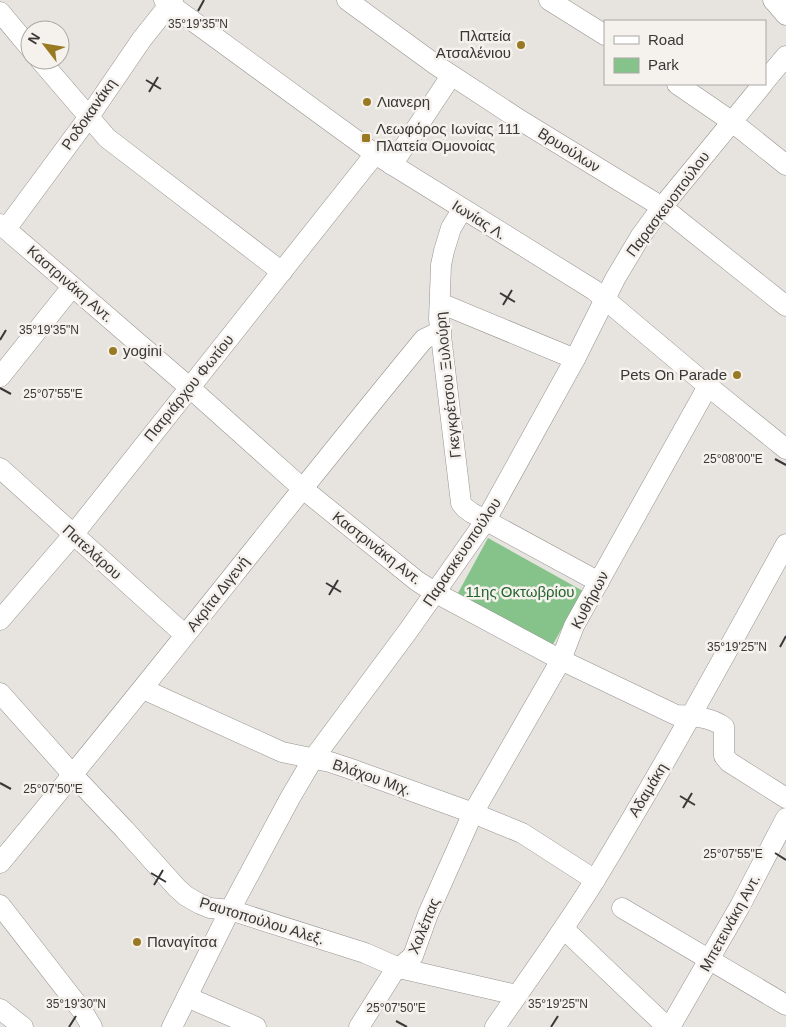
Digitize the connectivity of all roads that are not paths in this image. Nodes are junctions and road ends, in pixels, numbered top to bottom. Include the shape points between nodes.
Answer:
1 (347, 0) edge
2 (549, 0) edge
3 (773, 0) edge
4 (169, 1) edge
5 (0, 12) edge
6 (786, 15) edge
7 (604, 35) edge
8 (20, 36) edge
9 (786, 56) edge
10 (48, 70) edge
11 (452, 76) junction
12 (766, 81) edge
13 (678, 85) edge
14 (762, 85) edge
15 (88, 118) junction
16 (732, 121) junction
17 (375, 154) junction
18 (392, 165) junction
19 (786, 165) edge
20 (662, 207) junction
21 (462, 210) junction
22 (3, 226) edge
23 (282, 272) junction
24 (72, 287) junction
25 (605, 298) junction
26 (440, 303) junction
27 (786, 306) edge
28 (441, 331) junction
29 (575, 359) junction
30 (0, 378) edge
31 (708, 386) junction
32 (189, 387) junction
33 (785, 447) edge
34 (0, 468) edge
35 (302, 488) junction
36 (486, 520) junction
37 (73, 535) junction
38 (786, 544) edge
39 (599, 582) junction
40 (436, 593) junction
41 (0, 620) edge
42 (185, 635) junction
43 (561, 660) junction
44 (143, 688) junction
45 (0, 693) edge
46 (691, 716) junction
47 (313, 758) junction
48 (73, 775) junction
49 (786, 798) edge
50 (473, 814) junction
51 (786, 818) edge
52 (0, 863) edge
53 (595, 880) junction
54 (0, 905) edge
55 (622, 908) dead end
56 (230, 910) junction
57 (564, 929) junction
58 (710, 960) junction
59 (399, 968) junction
60 (517, 995) junction
61 (187, 997) junction
62 (786, 1005) edge
63 (0, 1009) edge
64 (23, 1027) edge
65 (92, 1027) edge
66 (172, 1027) edge
67 (256, 1027) edge
68 (358, 1027) edge
69 (495, 1027) edge
70 (669, 1027) edge

1 - 11 street, Βρυούλων
2 - 7 street
3 - 6 street
4 - 15 street, Ροδοκανάκη
4 - 17 street, Ιωνίας Λ.
5 - 8 street
9 - 12 street, Παρασκευοπούλου
10 - 15 street
11 - 18 street
11 - 20 street, Βρυούλων
13 - 16 street
14 - 16 street, Παρασκευοπούλου
15 - 22 street, Ροδοκανάκη
15 - 23 street via 115,144
16 - 19 street
16 - 20 street, Παρασκευοπούλου
17 - 18 street, Ιωνίας Λ.
17 - 23 street, Πατριάρχου Φωτίου
18 - 21 street, Ιωνίας Λ.
20 - 25 street, Παρασκευοπούλου via 626,259
20 - 27 street, Βρυούλων
21 - 25 street, Ιωνίας Λ.
21 - 26 street, Γκεγκρέτσου Ξυλούρη via 451,228 444,251
22 - 24 street, Καστρινάκη Αντ.
23 - 32 street, Πατριάρχου Φωτίου
24 - 30 street
24 - 32 street, Καστρινάκη Αντ.
25 - 29 street, Παρασκευοπούλου
25 - 31 street, Ιωνίας Λ.
26 - 28 street, Γκεγκρέτσου Ξυλούρη
26 - 29 street
28 - 35 street, Ακρίτα Διγενή via 424,339
28 - 36 street, Γκεγκρέτσου Ξυλούρη via 459,496 465,508
29 - 36 street, Παρασκευοπούλου
31 - 33 street, Ιωνίας Λ.
31 - 39 street, Κυθήρων
32 - 35 street, Καστρινάκη Αντ.
32 - 37 street, Πατριάρχου Φωτίου
34 - 37 street, Πατελάρου
35 - 40 street, Καστρινάκη Αντ.
35 - 42 street, Ακρίτα Διγενή
36 - 39 street, Γκεγκρέτσου Ξυλούρη
36 - 40 street, Παρασκευοπούλου
37 - 41 street, Πατριάρχου Φωτίου
37 - 42 street, Πατελάρου
38 - 46 street, Αδαμάκη
39 - 43 street, Κυθήρων via 574,626
40 - 43 street, Καστρινάκη Αντ.
40 - 47 street, Παρασκευοπούλου
42 - 44 street, Ακρίτα Διγενή
43 - 46 street, Καστρινάκη Αντ. via 676,715
43 - 50 street, Κυθήρων
44 - 47 street, Βλάχου Μιχ. via 270,747
44 - 48 street, Ακρίτα Διγενή
45 - 48 street, Ραυτοπούλου Αλεξ.
46 - 49 street, Καστρινάκη Αντ. via 718,722 724,727 724,756 729,762
46 - 53 street, Αδαμάκη
47 - 50 street, Βλάχου Μιχ.
47 - 56 street, Παρασκευοπούλου
48 - 52 street, Ακρίτα Διγενή
48 - 56 street, Ραυτοπούλου Αλεξ. via 186,896 210,908
50 - 53 street, Βλάχου Μιχ. via 522,833
50 - 59 street, Χαλέπας via 428,914 413,956
51 - 58 street, Μπετεινάκη Αντ.
53 - 57 street, Αδαμάκη
54 - 65 street
55 - 58 street
56 - 59 street, Ραυτοπούλου Αλεξ. via 365,953
56 - 61 street, Παρασκευοπούλου
57 - 60 street, Αδαμάκη
57 - 70 street
58 - 62 street
58 - 70 street, Μπετεινάκη Αντ.
59 - 60 street, Ραυτοπούλου Αλεξ.
59 - 68 street, Χαλέπας
60 - 69 street, Αδαμάκη
61 - 66 street, Παρασκευοπούλου
61 - 67 street
63 - 64 street

